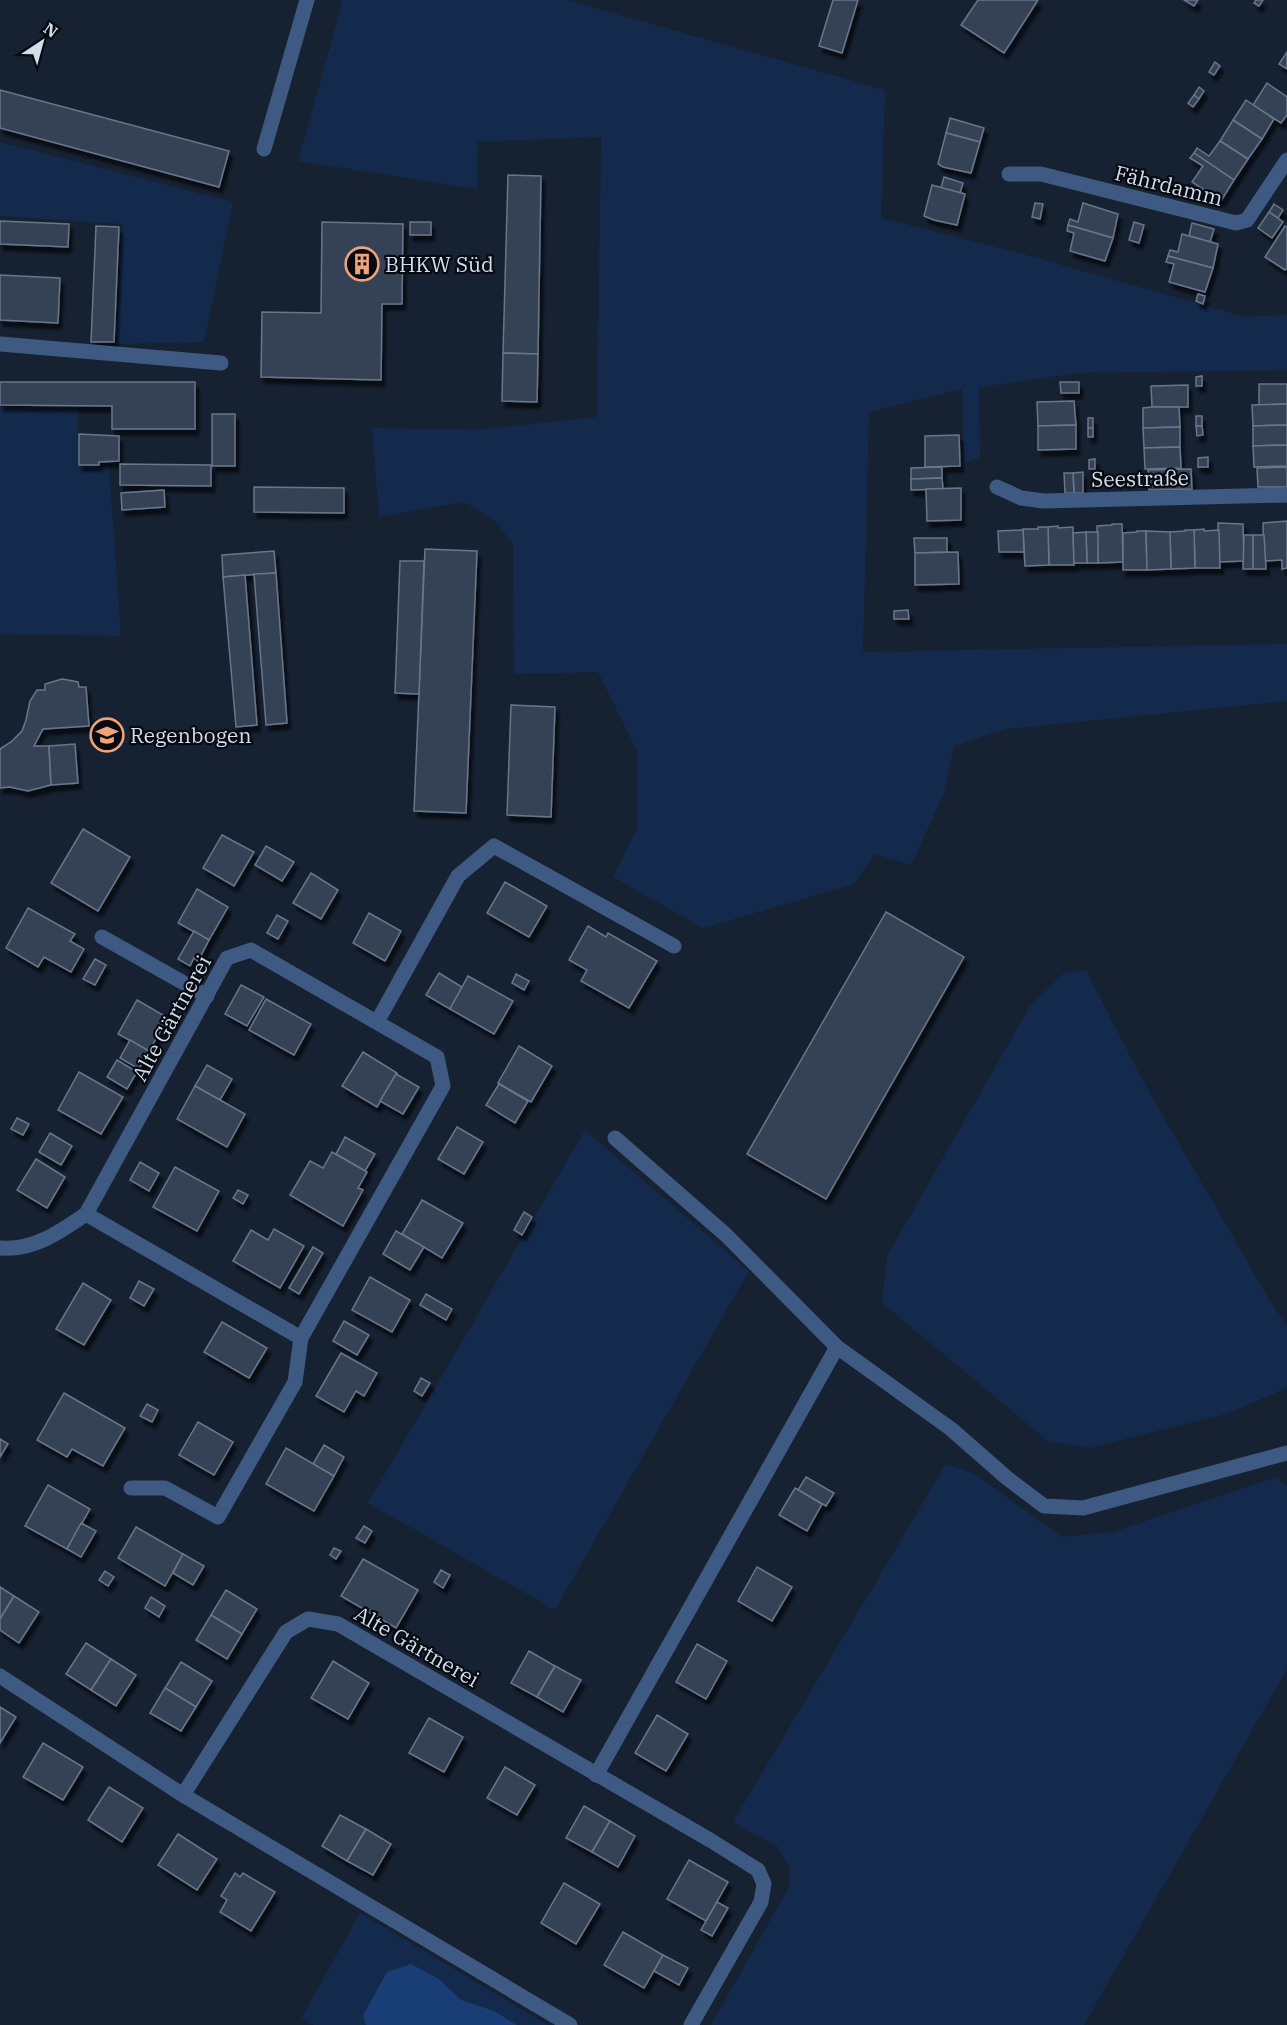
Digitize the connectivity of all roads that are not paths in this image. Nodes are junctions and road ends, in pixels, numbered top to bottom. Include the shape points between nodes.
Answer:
1 (307, 0) edge
2 (264, 149) dead end
3 (1287, 160) edge
4 (1009, 174) dead end
5 (0, 344) edge
6 (221, 363) dead end
7 (997, 487) dead end
8 (1287, 495) edge
9 (102, 937) dead end
10 (674, 946) dead end
11 (207, 996) junction
12 (376, 1022) junction
13 (615, 1138) dead end
14 (86, 1214) junction
15 (0, 1248) edge
16 (301, 1338) junction
17 (837, 1347) junction
18 (1287, 1453) edge
19 (131, 1488) dead end
20 (0, 1676) edge
21 (596, 1775) junction
22 (183, 1795) junction
23 (570, 2025) edge
24 (691, 2025) edge

1 - 2 street
3 - 4 street, Fährdamm via 1247,220 1236,223 1041,174
5 - 6 street
7 - 8 street, Seestraße via 1021,498 1044,501
9 - 11 street
10 - 12 street via 494,846 458,876
11 - 12 street, Alte Gärtnerei via 228,958 251,951
11 - 14 street, Alte Gärtnerei
12 - 16 street, Alte Gärtnerei via 437,1056 443,1086
13 - 17 street via 726,1235
14 - 15 street, Alte Gärtnerei via 53,1236 15,1249
14 - 16 street
16 - 19 street, Alte Gärtnerei via 295,1382 218,1517 165,1488
17 - 18 street via 951,1429 1044,1506 1083,1508
17 - 21 street
20 - 22 street
21 - 22 street, Alte Gärtnerei via 338,1624 308,1619 286,1632
21 - 24 street, Alte Gärtnerei via 758,1870 764,1884 761,1902
22 - 23 street

